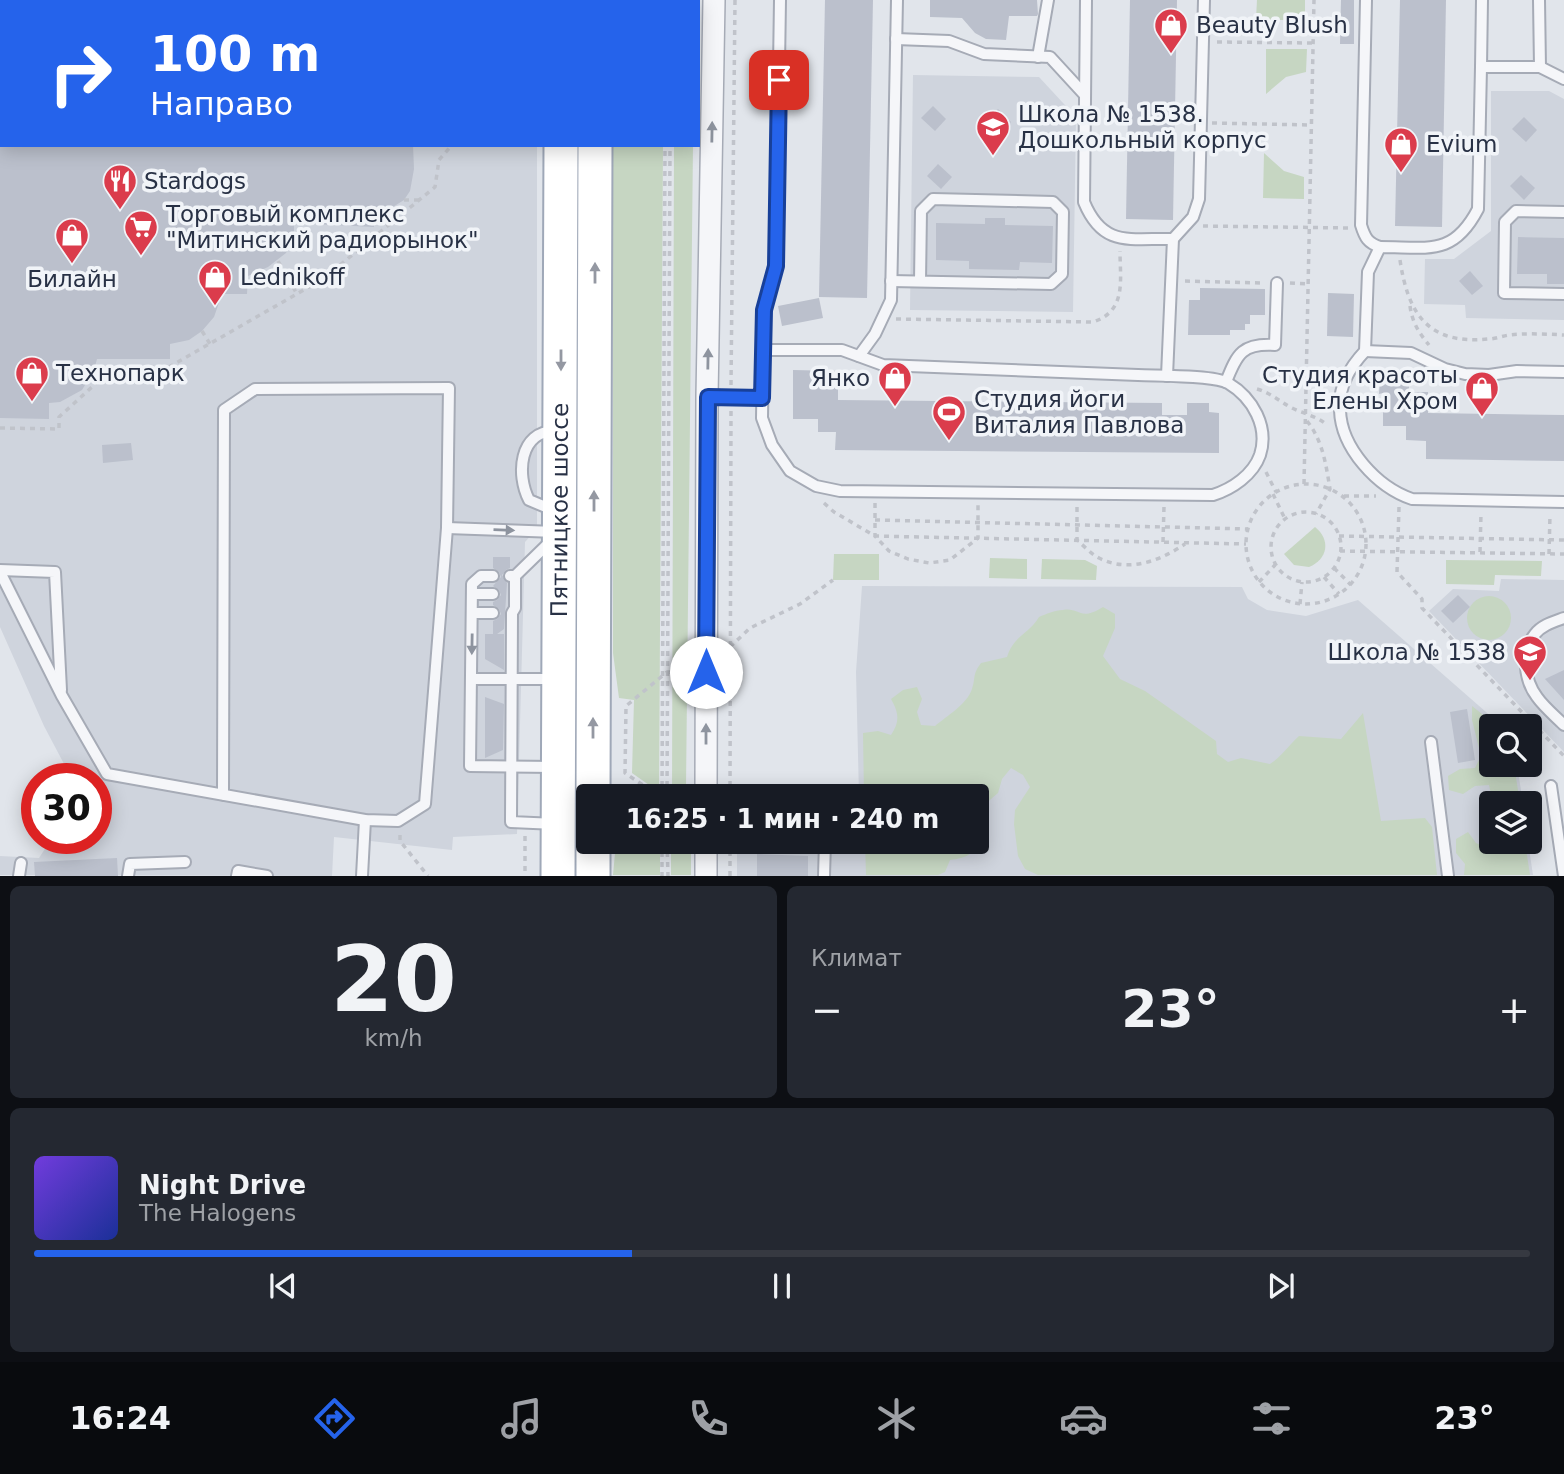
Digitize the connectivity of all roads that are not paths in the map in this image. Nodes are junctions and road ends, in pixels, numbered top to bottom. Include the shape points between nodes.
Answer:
1 (714, 0) edge
2 (780, 0) edge
3 (897, 0) edge
4 (1048, 0) edge
5 (1086, 0) edge
6 (1204, 0) edge
7 (1366, 0) edge
8 (1482, 0) edge
9 (1539, 0) edge
10 (896, 39) junction
11 (1038, 57) junction
12 (1481, 67) junction
13 (1540, 67) junction
14 (1564, 79) edge
15 (1084, 94) junction
16 (561, 147) edge
17 (595, 147) edge
18 (1564, 212) edge
19 (1173, 239) junction
20 (1380, 247) junction
21 (891, 281) junction
22 (920, 281) junction
23 (1277, 283) road end
24 (1564, 294) edge
25 (763, 350) junction
26 (1365, 351) junction
27 (859, 356) junction
28 (1564, 372) edge
29 (1167, 376) junction
30 (1226, 382) junction
31 (708, 397) junction
32 (762, 398) junction
33 (1564, 502) edge
34 (560, 523) junction
35 (447, 528) junction
36 (0, 571) edge
37 (493, 576) dead end
38 (472, 594) junction
39 (493, 594) dead end
40 (472, 613) junction
41 (493, 613) dead end
42 (1564, 618) edge
43 (471, 679) junction
44 (512, 679) junction
45 (559, 680) junction
46 (62, 696) junction
47 (1564, 725) edge
48 (1431, 742) dead end
49 (512, 766) junction
50 (558, 767) junction
51 (593, 784) edge
52 (706, 784) edge
53 (1551, 786) dead end
54 (223, 795) junction
55 (365, 820) junction
56 (558, 825) junction
57 (593, 854) edge
58 (706, 854) edge
59 (825, 854) edge
60 (185, 862) dead end
61 (21, 863) dead end
62 (19, 876) edge
63 (128, 876) edge
64 (237, 876) edge
65 (267, 876) edge
66 (362, 876) edge
67 (558, 876) edge
68 (593, 876) edge
69 (706, 876) edge
70 (824, 876) edge
71 (1448, 876) edge
72 (1564, 876) edge

31 -> 1 street
2 - 25 lane via 776,266 764,310
3 - 10 lane
4 - 11 lane
5 - 15 lane
6 - 19 lane via 1199,199 1193,217
7 - 20 lane via 1362,225 1370,244
8 - 12 lane
9 - 13 lane
10 - 11 lane via 949,41 984,54
10 - 21 lane
11 - 15 lane via 1051,57
12 - 13 lane
12 - 20 lane via 1478,209 1469,227 1439,247
13 - 14 lane
15 - 19 lane via 1084,202 1091,220 1120,238
16 -> 34 main road, Пятницкое шоссе
51 -> 17 main road, Пятницкое шоссе
18 - 24 lane via 1516,211 1505,222 1504,293
19 - 29 lane
20 - 26 lane via 1368,272
21 - 22 lane
21 - 27 lane via 891,300
22 - 22 lane via 1051,284 1062,274 1063,212 1053,202 933,199 921,211
23 - 30 lane via 1275,345 1255,344 1242,352
25 - 27 lane via 842,350
25 - 32 lane
26 - 28 lane via 1411,353 1465,374
26 - 33 lane via 1343,382 1339,410 1360,459 1383,485 1412,499
27 - 29 lane via 883,365
29 - 30 lane
30 - 32 lane via 1255,409 1264,443 1258,461 1230,489 1213,495 840,491 816,486 790,471 772,445 762,418
31 - 32 lane
52 -> 31 street
35 -> 34 lane
34 - 44 lane via 513,576
34 - 45 main road, Пятницкое шоссе
35 - 54 lane via 449,388 255,389 225,410
35 - 55 lane via 425,804 398,821
36 - 46 lane
36 - 46 lane via 55,572
37 - 38 lane via 481,576 472,584
38 - 39 lane
38 - 40 lane
40 - 41 lane
40 -> 43 lane
42 - 47 lane via 1534,634 1525,664 1536,696
43 - 44 lane
43 - 49 lane via 470,766
44 - 45 lane
44 - 49 lane
45 - 50 main road, Пятницкое шоссе
46 - 54 lane via 107,774
48 - 71 lane
49 - 50 lane
49 - 56 lane via 511,822
50 - 56 main road, Пятницкое шоссе
53 - 72 lane
54 - 55 lane
55 - 66 lane
56 - 67 main road, Пятницкое шоссе
57 - 68 main road
58 - 69 street
59 - 70 lane
60 - 63 lane via 130,864
61 - 62 lane
64 - 65 lane via 237,871

